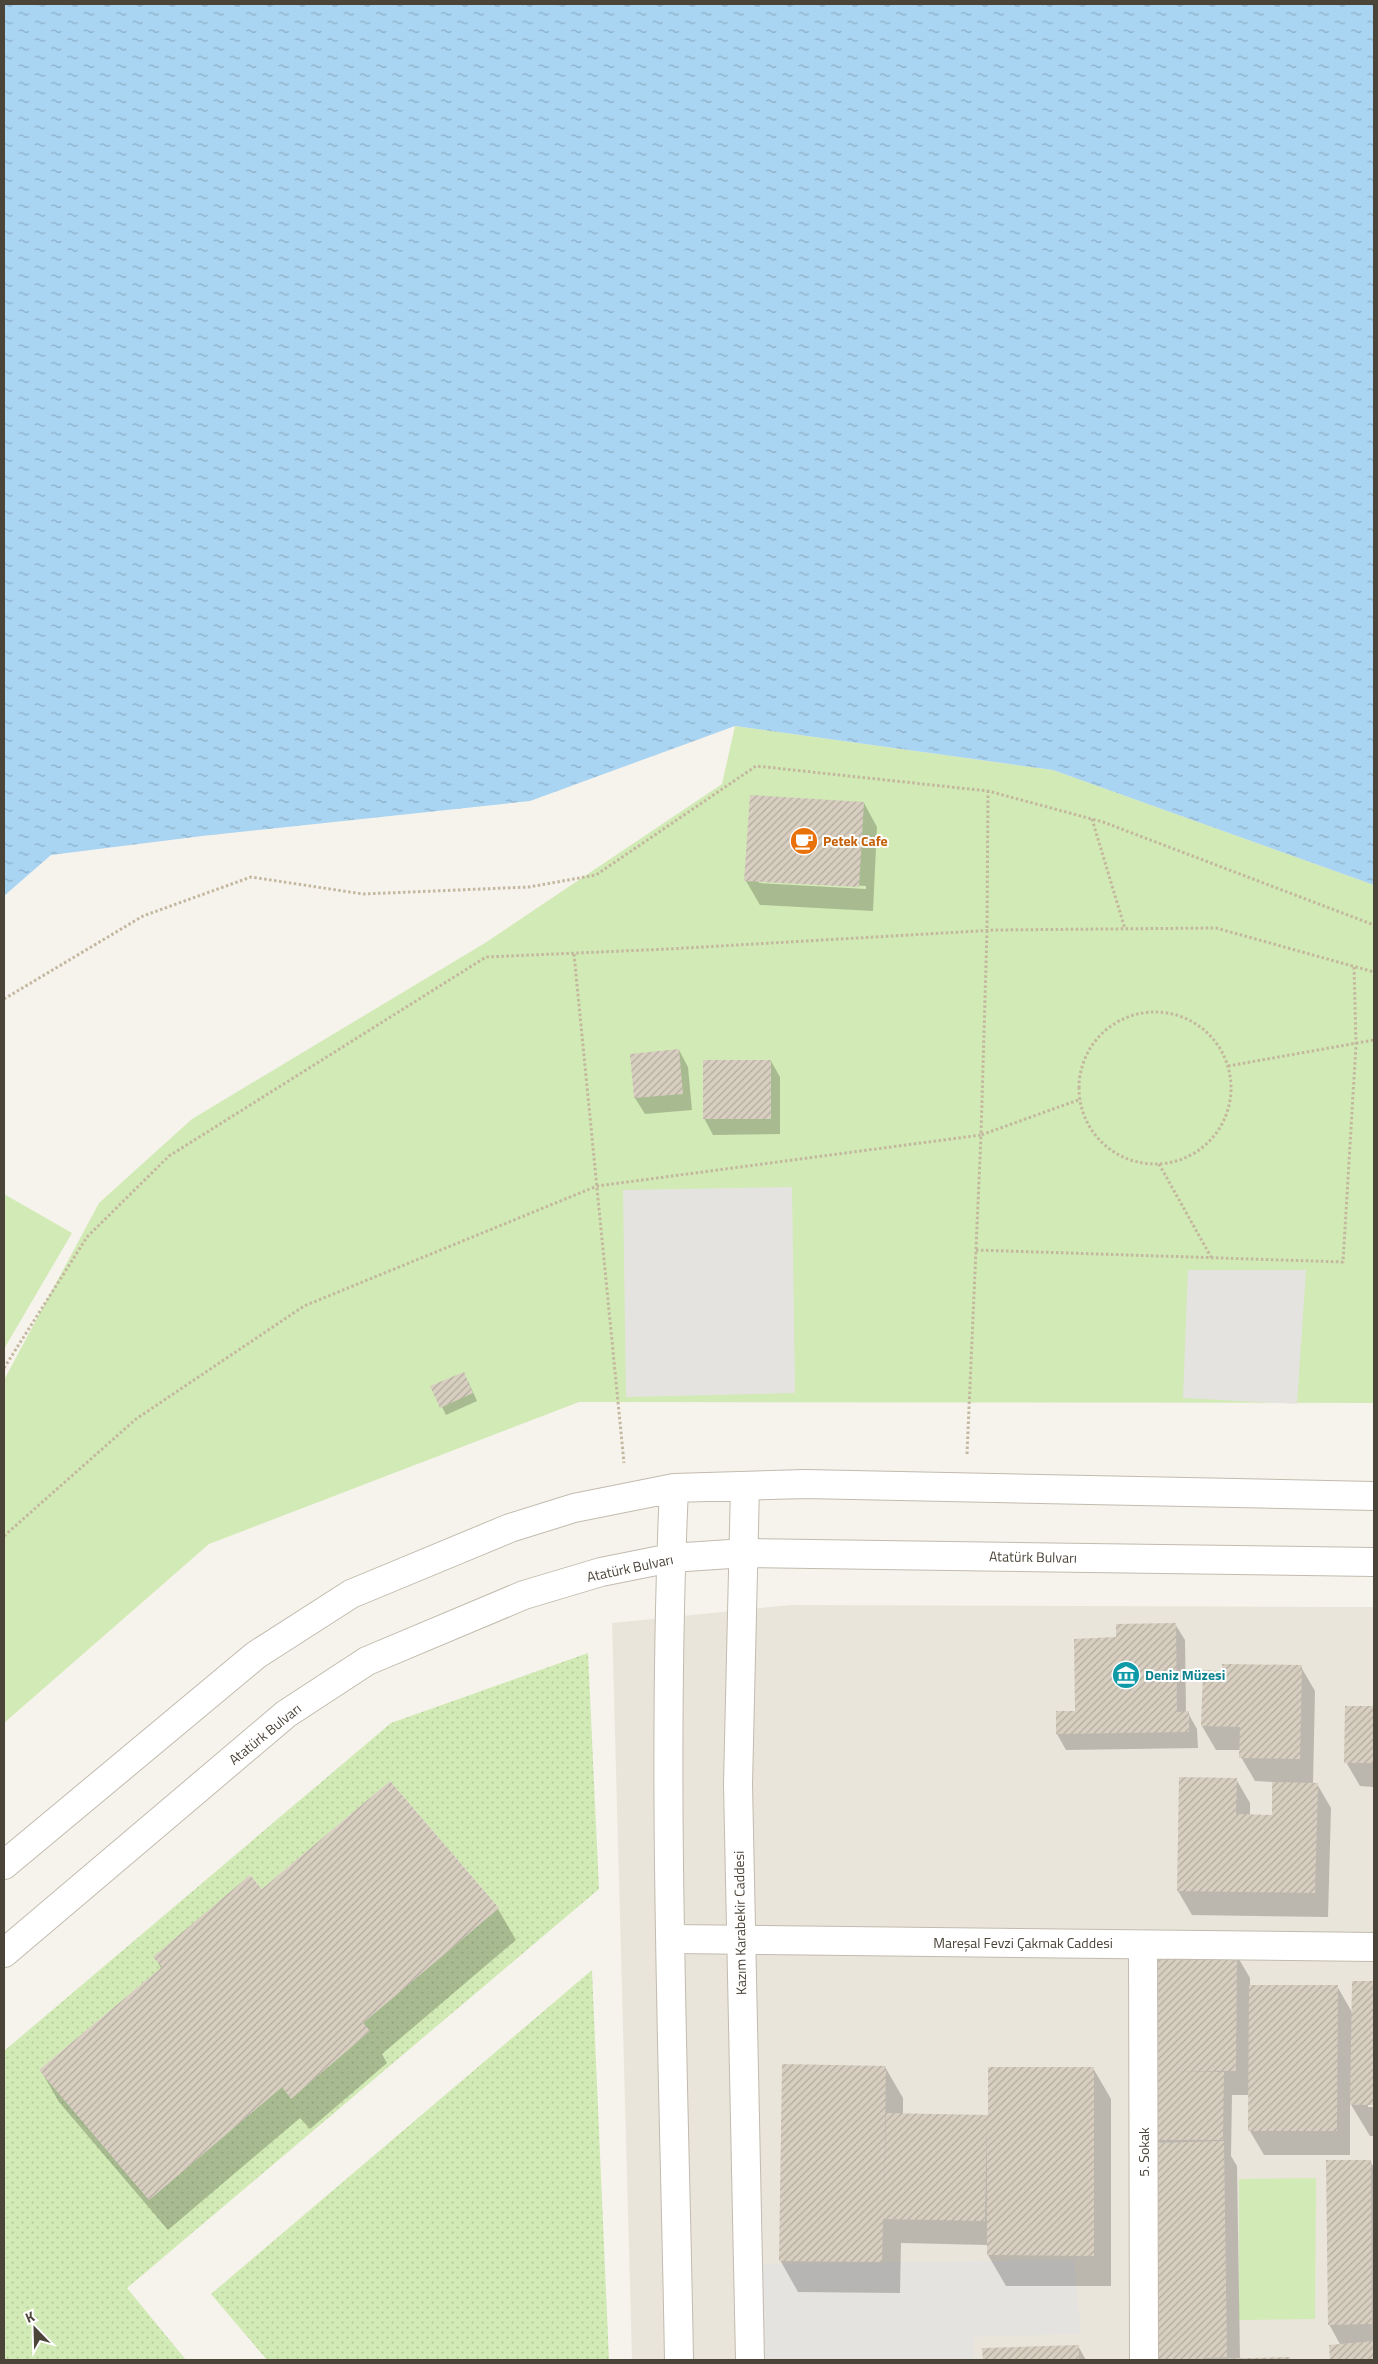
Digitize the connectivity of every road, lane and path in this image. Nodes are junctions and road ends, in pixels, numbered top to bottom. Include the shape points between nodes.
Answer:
1 (988, 791) junction
2 (1092, 819) junction
3 (1374, 925) edge
4 (1124, 929) junction
5 (987, 930) junction
6 (574, 954) junction
7 (1354, 966) junction
8 (1374, 972) edge
9 (4, 999) edge
10 (1374, 1040) edge
11 (1356, 1045) junction
12 (1228, 1066) junction
13 (1081, 1099) junction
14 (980, 1135) junction
15 (1159, 1164) junction
16 (597, 1186) junction
17 (976, 1250) junction
18 (1212, 1258) junction
19 (4, 1368) edge
20 (745, 1486) junction
21 (966, 1487) junction
22 (674, 1488) junction
23 (1374, 1496) edge
24 (627, 1497) junction
25 (4, 1536) edge
26 (745, 1553) junction
27 (671, 1558) junction
28 (1374, 1562) edge
29 (4, 1865) edge
30 (671, 1939) junction
31 (740, 1941) junction
32 (1144, 1944) junction
33 (1374, 1948) edge
34 (4, 1953) edge
35 (679, 2360) edge
36 (750, 2360) edge
37 (1144, 2360) edge

1 - 2 path
1 - 5 path
1 - 9 path via 756,766 596,875 529,887 363,894 251,876 144,916
2 - 3 path
2 - 4 path
4 - 5 path
4 - 7 path via 1216,928
5 - 6 path
5 - 14 path
6 - 16 path
6 - 19 path via 486,957 169,1156 87,1237
7 - 8 path
7 - 11 path
10 - 11 path
11 - 12 path
11 - 18 path via 1342,1262
12 - 13 path via 1210,1035 1190,1020 1166,1012 1139,1013 1116,1023 1096,1039 1083,1062 1078,1088
12 - 15 path via 1232,1081 1229,1106 1220,1128 1204,1146 1183,1158
13 - 14 path
13 - 15 path via 1082,1113 1094,1134 1112,1151 1134,1161
14 - 16 path
14 - 17 path
15 - 18 path
16 - 24 path
16 - 25 path via 304,1306 136,1419
17 - 18 path
17 - 21 path
20 - 21 street
20 - 22 street
20 - 26 street, Kazım Karabekir Caddesi
21 - 23 street
22 - 24 street
22 - 27 street
24 - 29 street via 574,1508 510,1528 351,1594 256,1656
26 - 27 street, Atatürk Bulvarı
26 - 28 street, Atatürk Bulvarı
26 - 31 street, Kazım Karabekir Caddesi via 738,1784
27 - 30 street
27 - 34 street, Atatürk Bulvarı via 601,1572 524,1595 367,1661 286,1714
30 - 31 street, Mareşal Fevzi Çakmak Caddesi
30 - 35 street
31 - 32 street, Mareşal Fevzi Çakmak Caddesi
31 - 36 street, Kazım Karabekir Caddesi
32 - 33 street, Mareşal Fevzi Çakmak Caddesi
32 - 37 street, 5. Sokak

